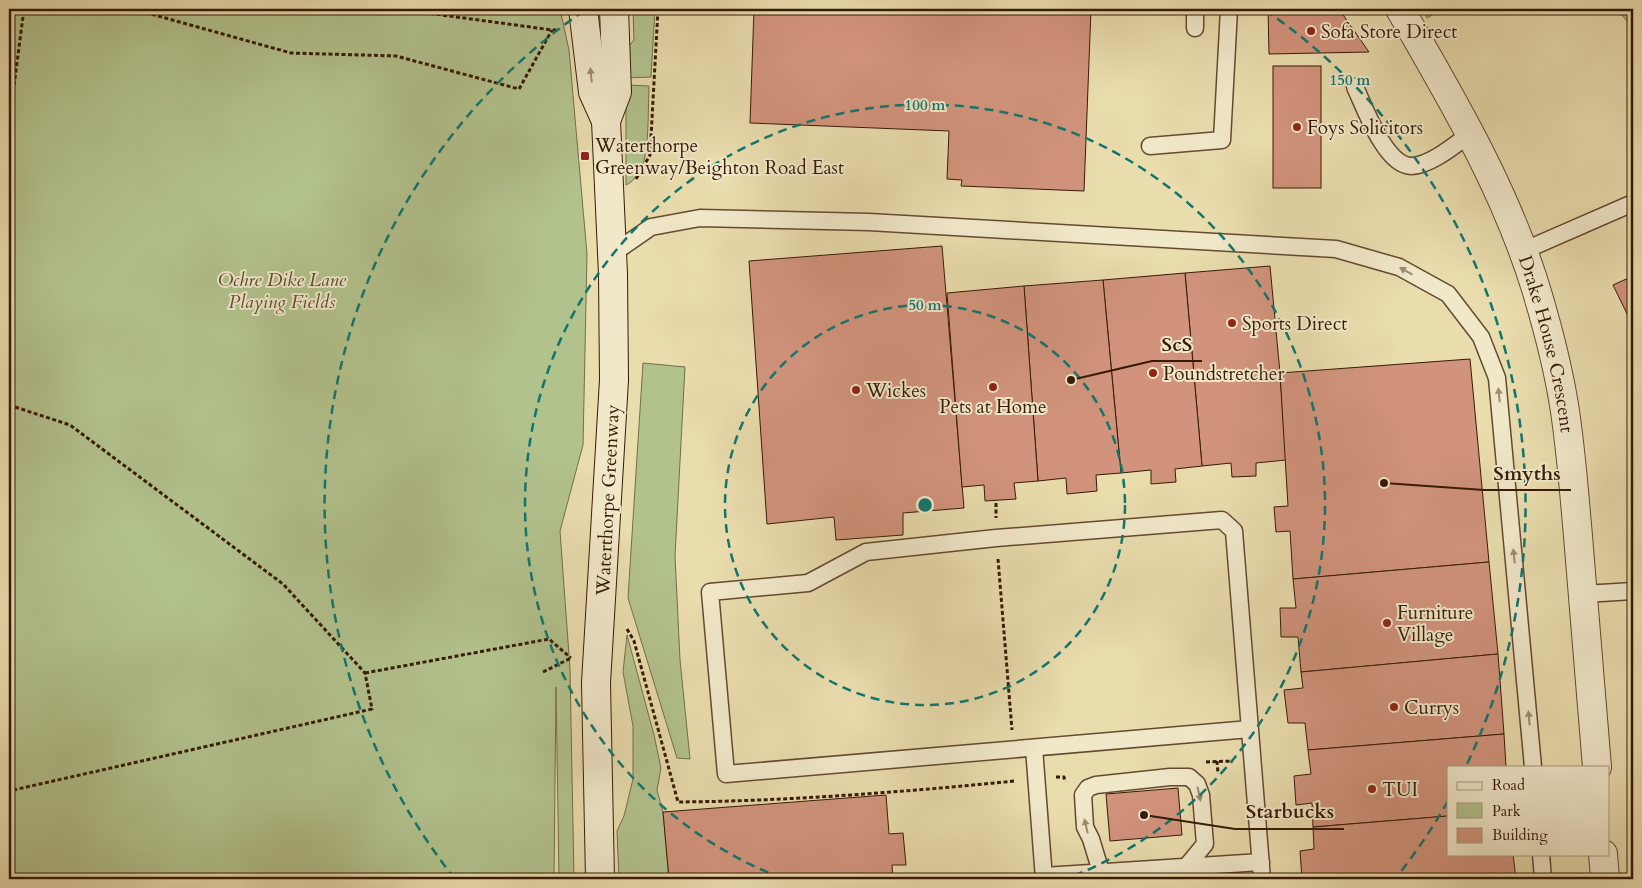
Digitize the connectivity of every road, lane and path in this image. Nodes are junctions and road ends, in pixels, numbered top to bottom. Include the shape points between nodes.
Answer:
1 (24, 9) edge
2 (133, 9) edge
3 (398, 9) edge
4 (614, 9) edge
5 (658, 9) edge
6 (1195, 9) edge
7 (1229, 9) edge
8 (1400, 9) edge
9 (584, 19) edge
10 (1195, 28) dead end
11 (552, 30) junction
12 (1355, 87) dead end
13 (606, 121) junction
14 (9, 124) edge
15 (1471, 133) junction
16 (1150, 146) dead end
17 (650, 155) dead end
18 (1633, 203) edge
19 (1523, 251) junction
20 (612, 254) junction
21 (9, 405) edge
22 (996, 503) dead end
23 (996, 538) junction
24 (1633, 591) edge
25 (1584, 594) junction
26 (572, 658) junction
27 (543, 672) dead end
28 (365, 673) junction
29 (596, 683) junction
30 (1250, 729) junction
31 (1034, 748) junction
32 (1012, 750) junction
33 (1533, 766) edge
34 (1597, 766) edge
35 (1017, 780) dead end
36 (9, 791) edge
37 (1541, 856) edge
38 (1603, 856) edge
39 (1261, 862) junction
40 (1186, 867) junction
41 (1101, 872) junction
42 (1044, 878) edge
43 (600, 879) edge
44 (1262, 879) edge
45 (1543, 879) edge
46 (1605, 879) edge

1 - 14 path
2 - 11 path via 291,53 396,56 520,88
3 - 11 path
4 - 13 street, Waterthorpe Greenway via 617,92
5 - 17 path
6 - 10 lane
7 - 16 lane via 1222,140
8 - 15 street, Drake House Crescent
9 - 11 path
13 -> 9 street, Waterthorpe Greenway via 593,92
12 - 15 lane via 1382,142 1397,160 1411,166 1427,162
13 - 20 street, Waterthorpe Greenway
15 - 19 street, Drake House Crescent
18 - 19 lane
19 - 25 street, Drake House Crescent via 1557,366 1564,405
20 - 29 street, Waterthorpe Greenway via 614,380
33 -> 20 lane via 1497,378 1481,336 1448,294 1399,267 1336,249 869,222 700,218 651,227
21 - 28 path via 70,425 276,578
22 - 23 path
23 - 30 lane via 1222,520 1234,531
23 - 32 path
23 - 32 lane via 866,552 808,583 710,592 726,774
24 - 25 lane
25 - 34 street, Drake House Crescent
26 - 27 path
26 - 28 path via 549,639
26 - 29 path
28 - 36 path via 372,709
29 - 43 street, Waterthorpe Greenway
30 - 31 lane
30 - 39 lane
31 - 32 lane
31 - 42 lane
32 - 35 path
37 - 45 lane
38 - 46 street
39 - 40 lane
39 - 44 lane
40 - 41 lane
41 -> 40 lane via 1085,827 1083,795 1088,788 1170,777 1189,777 1197,784 1201,795 1204,844
41 - 42 lane

